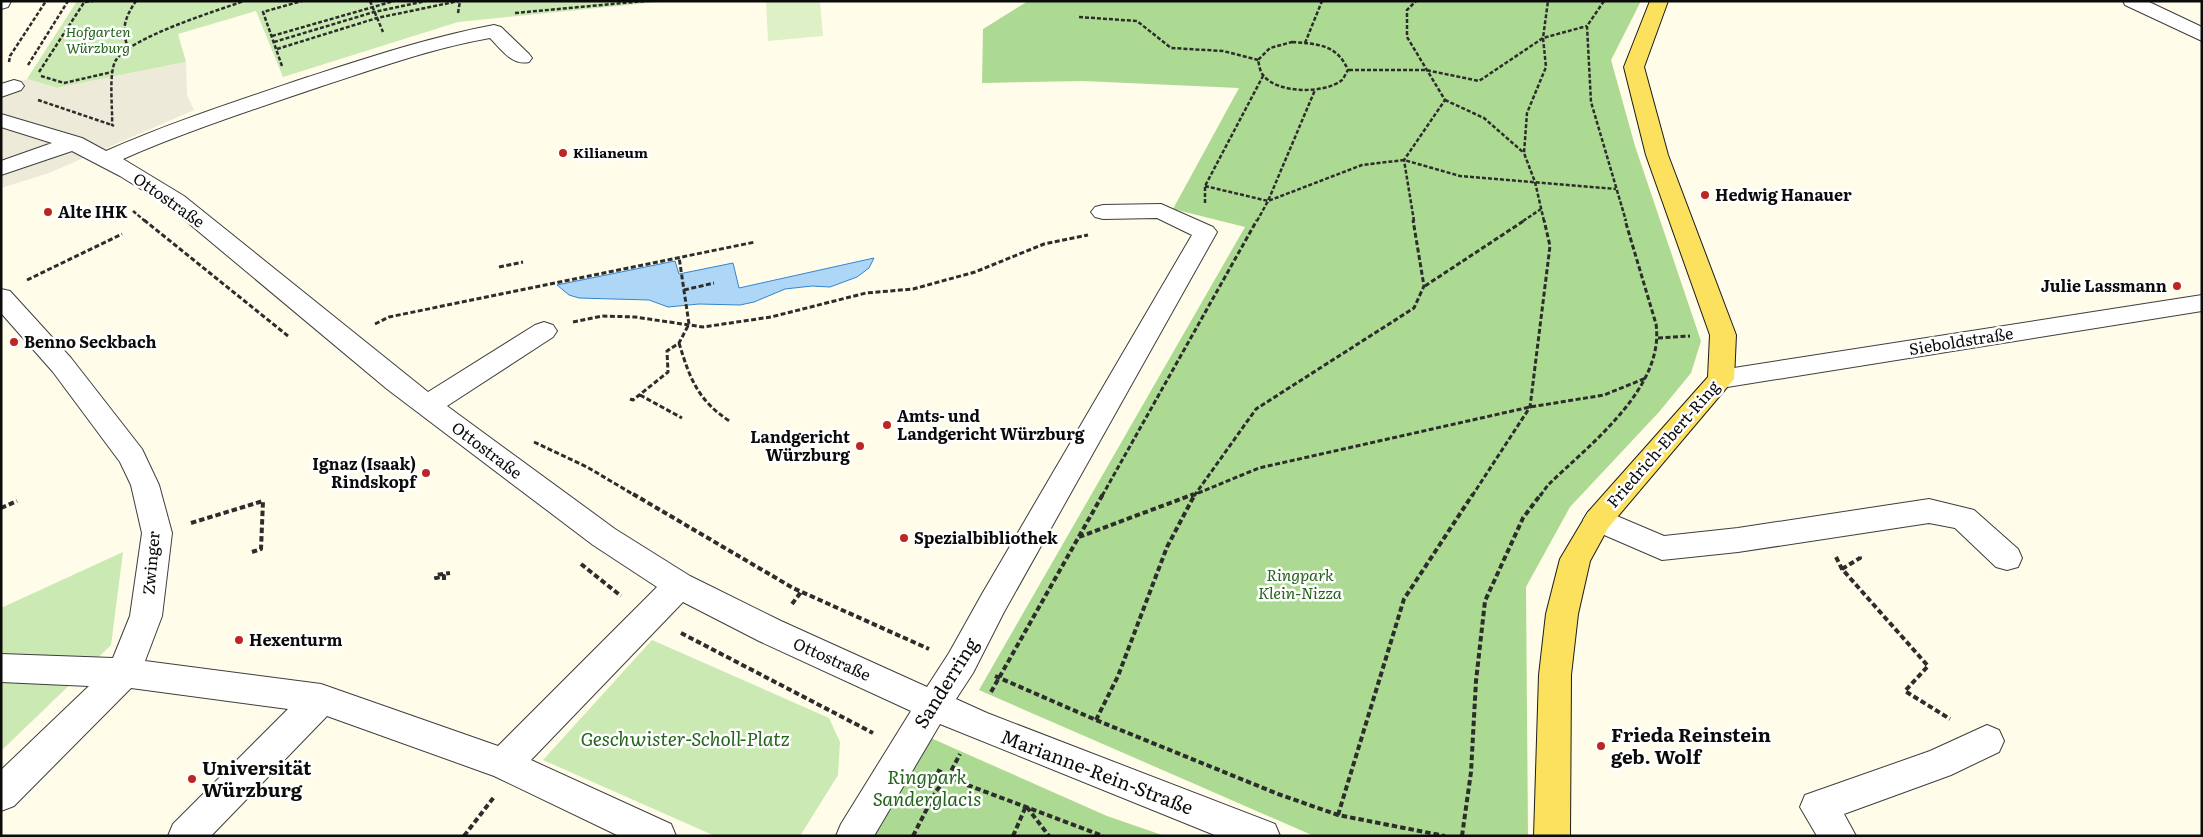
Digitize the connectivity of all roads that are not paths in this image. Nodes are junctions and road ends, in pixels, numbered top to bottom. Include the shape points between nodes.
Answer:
1 (1660, 1) edge
2 (2132, 1) edge
3 (2202, 35) edge
4 (522, 58) dead end
5 (1, 120) edge
6 (28, 129) junction
7 (1, 130) edge
8 (74, 143) junction
9 (105, 159) junction
10 (1, 168) edge
11 (1097, 223) road end
12 (10, 290) edge
13 (2202, 303) edge
14 (544, 331) road end
15 (1721, 379) junction
16 (427, 405) junction
17 (1598, 520) junction
18 (2007, 558) dead end
19 (679, 585) junction
20 (1, 668) edge
21 (124, 673) junction
22 (321, 699) junction
23 (933, 705) junction
24 (1987, 741) road end
25 (504, 764) junction
26 (1, 794) edge
27 (186, 836) edge
28 (658, 836) edge
29 (854, 836) edge
30 (1262, 836) edge
31 (1552, 836) edge
32 (1838, 836) edge

1 - 15 main road, Friedrich-Ebert-Ring via 1634,67 1657,155 1723,335
2 - 3 street
4 - 9 street via 494,31 465,35 205,118
5 - 6 street, Ottostraße
6 - 7 street
6 - 8 street, Ottostraße
8 - 9 street, Ottostraße
8 - 10 street
9 - 16 street, Ottostraße via 176,201
11 - 23 street, Sanderring via 1161,211 1206,232 992,603 962,663
12 - 21 street, Zwinger via 132,457 145,484 157,533 146,616
13 - 15 street, Sieboldstraße
14 - 16 street
15 - 17 main road, Friedrich-Ebert-Ring
16 - 19 street, Ottostraße via 604,537
17 - 18 street via 1662,548 1929,512 1964,518
17 - 31 main road, Friedrich-Ebert-Ring via 1575,559 1562,614 1554,675
19 - 23 street, Ottostraße via 770,631
19 - 25 street
20 - 21 street
21 - 22 street
21 - 26 street, Zwinger
22 - 25 street
22 - 27 street
23 - 29 street, Sanderring
23 - 30 street, Marianne-Rein-Straße
24 - 32 street via 1939,764 1818,807
25 - 28 street

